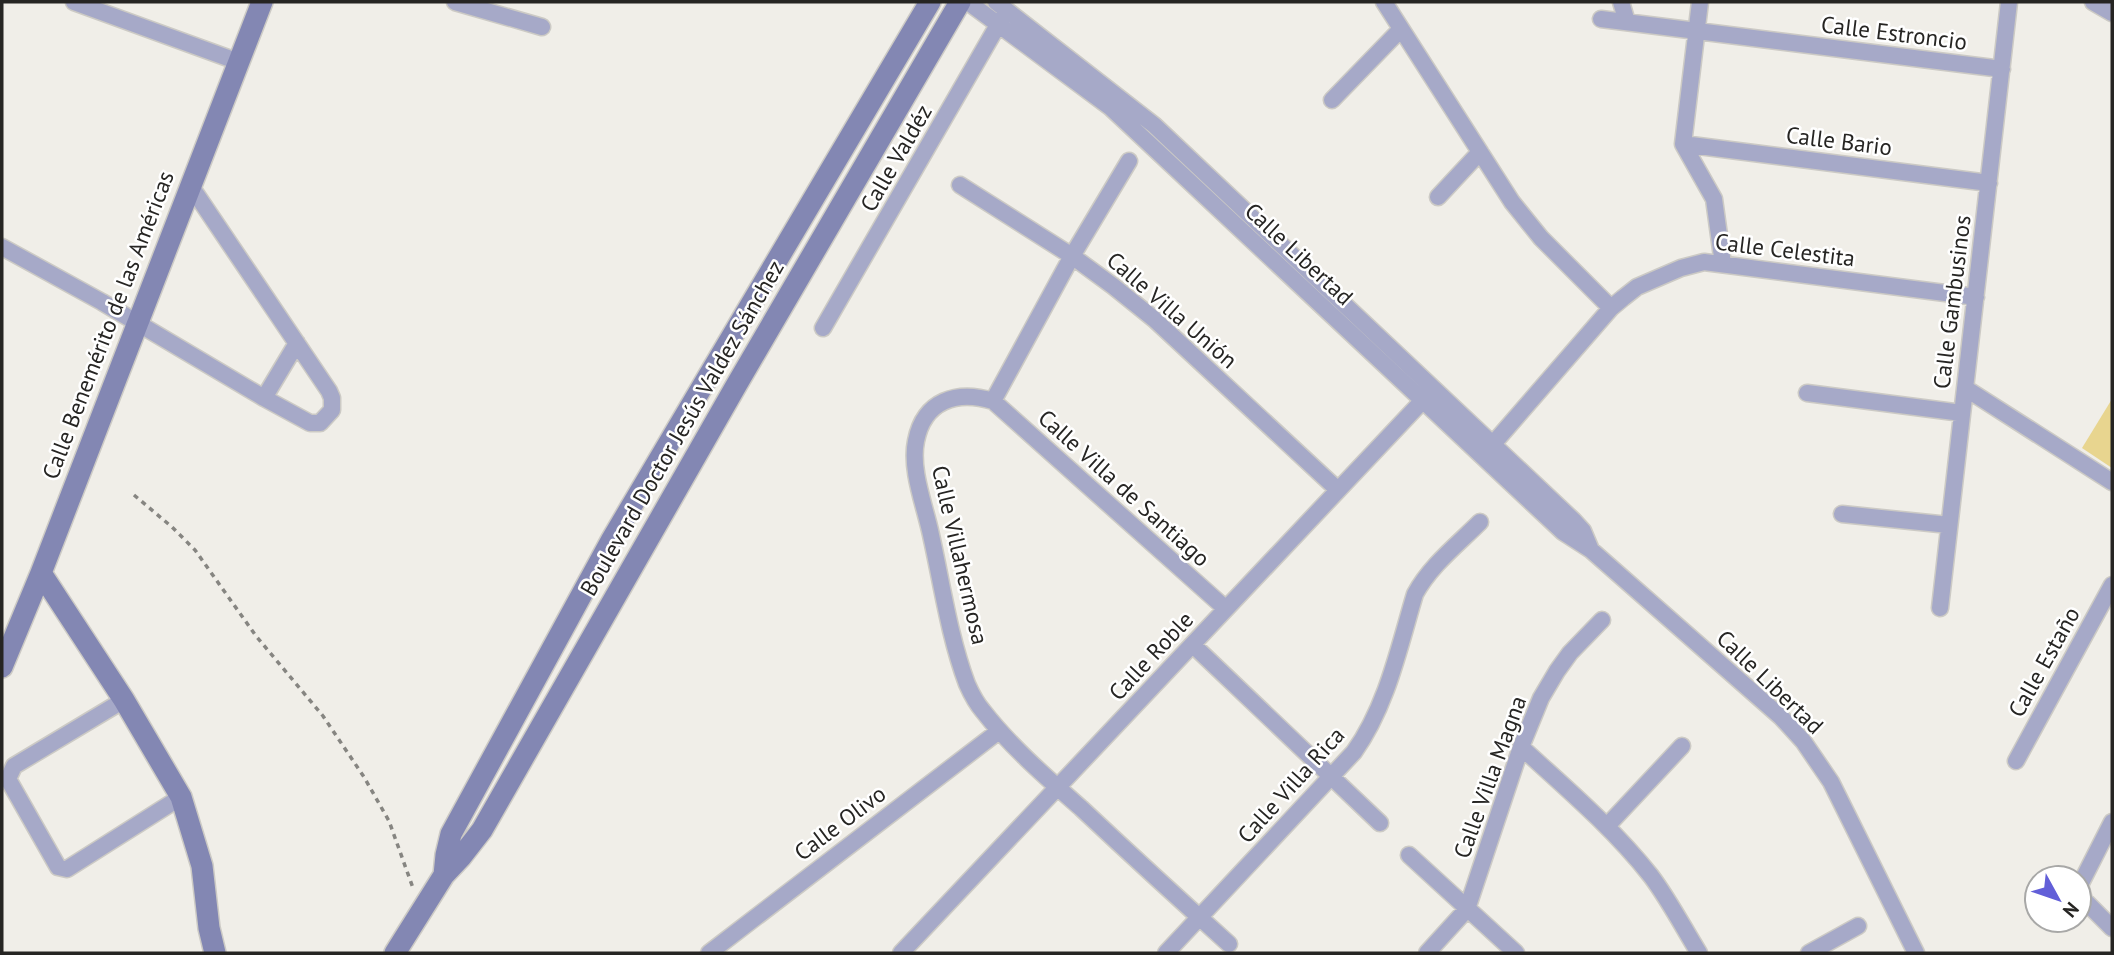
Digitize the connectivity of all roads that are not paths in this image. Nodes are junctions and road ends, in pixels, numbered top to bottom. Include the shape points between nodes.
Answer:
1 (74, 2) edge
2 (262, 2) edge
3 (455, 2) edge
4 (930, 2) edge
5 (960, 2) edge
6 (968, 2) edge
7 (1384, 2) edge
8 (1621, 2) edge
9 (1700, 2) edge
10 (2009, 2) edge
11 (2093, 2) edge
12 (1005, 4) edge
13 (2112, 13) edge
14 (1601, 19) dead end
15 (1627, 22) junction
16 (998, 26) junction
17 (542, 27) dead end
18 (1401, 29) junction
19 (1696, 31) junction
20 (239, 62) junction
21 (2002, 69) junction
22 (1083, 76) junction
23 (1332, 100) dead end
24 (1683, 144) junction
25 (1479, 152) junction
26 (1129, 161) dead end
27 (1989, 183) junction
28 (190, 185) junction
29 (960, 185) dead end
30 (1438, 197) dead end
31 (2, 247) edge
32 (1072, 256) junction
33 (1723, 264) junction
34 (1976, 297) junction
35 (1611, 308) junction
36 (137, 324) junction
37 (823, 328) dead end
38 (297, 343) junction
39 (1434, 388) junction
40 (1965, 388) junction
41 (1807, 393) dead end
42 (264, 398) junction
43 (993, 401) junction
44 (1422, 401) junction
45 (690, 405) junction
46 (1962, 413) junction
47 (717, 419) junction
48 (1493, 443) junction
49 (2112, 481) edge
50 (1338, 490) junction
51 (1842, 514) dead end
52 (1480, 522) dead end
53 (1949, 525) junction
54 (1591, 550) junction
55 (41, 573) junction
56 (2112, 585) edge
57 (1940, 608) dead end
58 (1226, 609) junction
59 (1602, 620) dead end
60 (1193, 645) junction
61 (2, 667) edge
62 (124, 700) junction
63 (999, 730) junction
64 (1682, 746) dead end
65 (1521, 747) junction
66 (2017, 761) dead end
67 (1332, 777) junction
68 (1059, 788) junction
69 (181, 797) junction
70 (1380, 822) dead end
71 (2112, 822) edge
72 (1607, 826) junction
73 (1409, 855) dead end
74 (444, 875) junction
75 (1467, 909) junction
76 (1199, 918) junction
77 (1858, 926) dead end
78 (2112, 928) edge
79 (1229, 944) dead end
80 (720, 950) edge
81 (215, 953) edge
82 (395, 953) edge
83 (901, 953) edge
84 (1166, 953) edge
85 (1427, 953) edge
86 (1516, 953) edge
87 (1699, 953) edge
88 (1808, 953) edge
89 (1916, 953) edge

1 - 20 street
2 - 20 main road, Calle Benemérito de las Américas
3 - 17 street
4 - 45 main road, Boulevard Doctor Jesús Valdez Sánchez
5 - 47 main road, Boulevard Doctor Jesús Valdez Sánchez
6 - 16 street, Calle Libertad
7 - 18 street
8 - 15 street
9 - 19 street
10 - 21 street, Calle Gambusinos
11 - 13 street
12 - 16 street, Calle Valdéz
12 - 22 street, Calle Libertad
14 - 15 street, Calle Estroncio
15 - 19 street, Calle Estroncio
16 - 22 street, Calle Libertad
16 - 37 street, Calle Valdéz
18 - 23 street
18 - 25 street
19 - 21 street, Calle Estroncio
19 - 24 street
20 - 28 main road, Calle Benemérito de las Américas
21 - 27 street, Calle Gambusinos
22 - 39 street, Calle Libertad via 1154,125
22 - 44 street, Calle Libertad
24 - 27 street, Calle Bario
24 - 33 street via 1714,199
25 - 30 street
25 - 35 street via 1527,222
26 - 32 street
27 - 34 street, Calle Gambusinos
28 - 36 main road, Calle Benemérito de las Américas
28 - 38 street
29 - 32 street, Calle Villa Unión
31 - 36 street
32 - 43 street
32 - 50 street, Calle Villa Unión via 1154,320
33 - 34 street, Calle Celestita
33 - 35 street, Calle Celestita via 1704,262 1681,268 1637,287
34 - 40 street, Calle Gambusinos
35 - 48 street, Calle Celestita
36 - 42 street
36 - 55 main road, Calle Benemérito de las Américas
38 - 42 street
38 - 42 street via 332,398 329,415 320,424 310,423
39 - 44 street, Calle Roble
39 - 48 street, Calle Libertad
40 - 46 street, Calle Gambusinos
40 - 49 street
41 - 46 street
43 - 58 street, Calle Villa de Santiago
43 - 63 street, Calle Villahermosa via 961,396 940,403 922,422 915,460 967,685
44 - 50 street, Calle Roble
44 - 54 street, Calle Libertad via 1563,532
45 - 47 main road
45 - 74 main road, Boulevard Doctor Jesús Valdez Sánchez via 465,807 451,834
46 - 53 street, Calle Gambusinos
47 - 74 main road, Boulevard Doctor Jesús Valdez Sánchez via 482,830
48 - 54 street, Calle Libertad via 1573,520
50 - 58 street, Calle Roble
51 - 53 street
52 - 67 street, Calle Villa Rica via 1423,580 1369,732
53 - 57 street, Calle Gambusinos
54 - 89 street, Calle Libertad via 1803,741 1831,782
55 - 61 main road, Calle Benemérito de las Américas
55 - 62 main road
56 - 66 street, Calle Estaño
58 - 60 street, Calle Roble
59 - 65 street, Calle Villa Magna via 1557,671
60 - 67 street
60 - 68 street, Calle Roble
62 - 69 main road
62 - 69 street via 14,766 8,775 58,867 67,869
63 - 68 street, Calle Villahermosa
63 - 80 street, Calle Olivo
64 - 72 street
65 - 72 street
65 - 75 street, Calle Villa Magna
67 - 70 street
67 - 76 street, Calle Villa Rica
68 - 76 street, Calle Villahermosa
68 - 83 street, Calle Roble
69 - 81 main road via 202,866
71 - 78 street via 2080,885 2084,900
72 - 87 street via 1652,878
73 - 75 street
74 - 82 main road, Boulevard Doctor Jesús Valdez Sánchez
75 - 85 street, Calle Villa Magna
75 - 86 street
76 - 79 street, Calle Villahermosa
76 - 84 street, Calle Villa Rica
77 - 88 street

